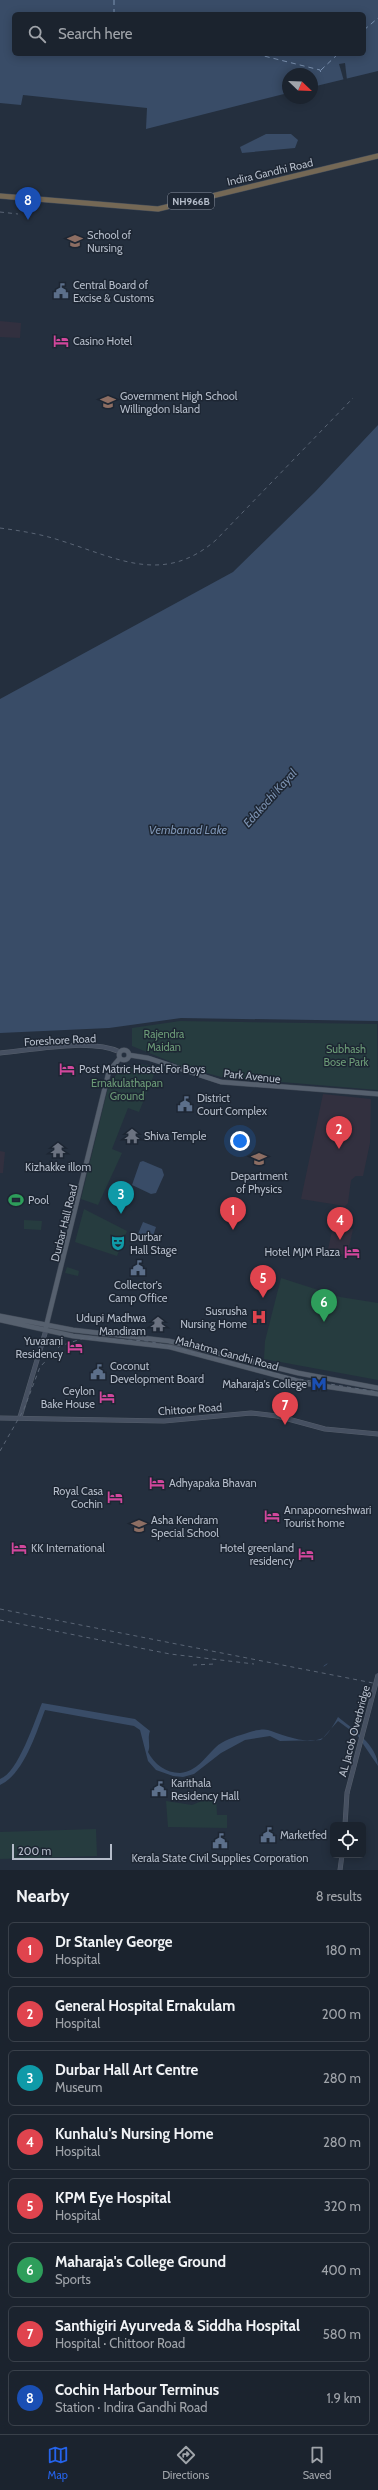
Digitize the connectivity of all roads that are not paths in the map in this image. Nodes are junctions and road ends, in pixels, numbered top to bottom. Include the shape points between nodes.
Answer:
1 (378, 156) edge
2 (0, 196) edge
3 (120, 1052) junction
4 (0, 1053) edge
5 (129, 1055) junction
6 (120, 1058) junction
7 (378, 1094) edge
8 (0, 1316) edge
9 (0, 1320) edge
10 (46, 1328) junction
11 (128, 1336) junction
12 (127, 1342) junction
13 (257, 1363) junction
14 (255, 1369) junction
15 (378, 1388) edge
16 (378, 1394) edge
17 (20, 1417) junction
18 (0, 1418) edge
19 (378, 1434) edge
20 (378, 1675) edge
21 (345, 1822) edge
22 (342, 1858) edge
23 (340, 1870) edge

1 - 2 highway, Indira Gandhi Road / NH966B via 158,209
3 - 4 main road, Foreshore Road via 107,1047 82,1046
3 - 5 main road, Park Avenue via 126,1051
3 - 6 main road
5 - 6 main road via 125,1060
5 - 7 main road, Park Avenue via 148,1058 221,1082
6 - 10 main road, Durbar Hall Road via 110,1071
8 - 10 main road, Mahatma Gandhi Road
9 - 10 main road, Mahatma Gandhi Road
10 - 11 main road, Mahatma Gandhi Road
10 - 12 main road, Mahatma Gandhi Road via 73,1336
10 - 17 main road
11 - 12 main road
11 - 13 main road, Mahatma Gandhi Road via 169,1341
12 - 14 main road, Mahatma Gandhi Road via 170,1347
13 - 14 main road
13 - 15 main road, Mahatma Gandhi Road
14 - 16 main road, Mahatma Gandhi Road via 308,1384
17 - 18 main road, Chittoor Road
17 - 19 main road, Chittoor Road via 164,1421 251,1413 278,1416 325,1429
20 - 21 main road, AL Jacob Overbridge, bridge via 347,1793
22 - 23 main road

